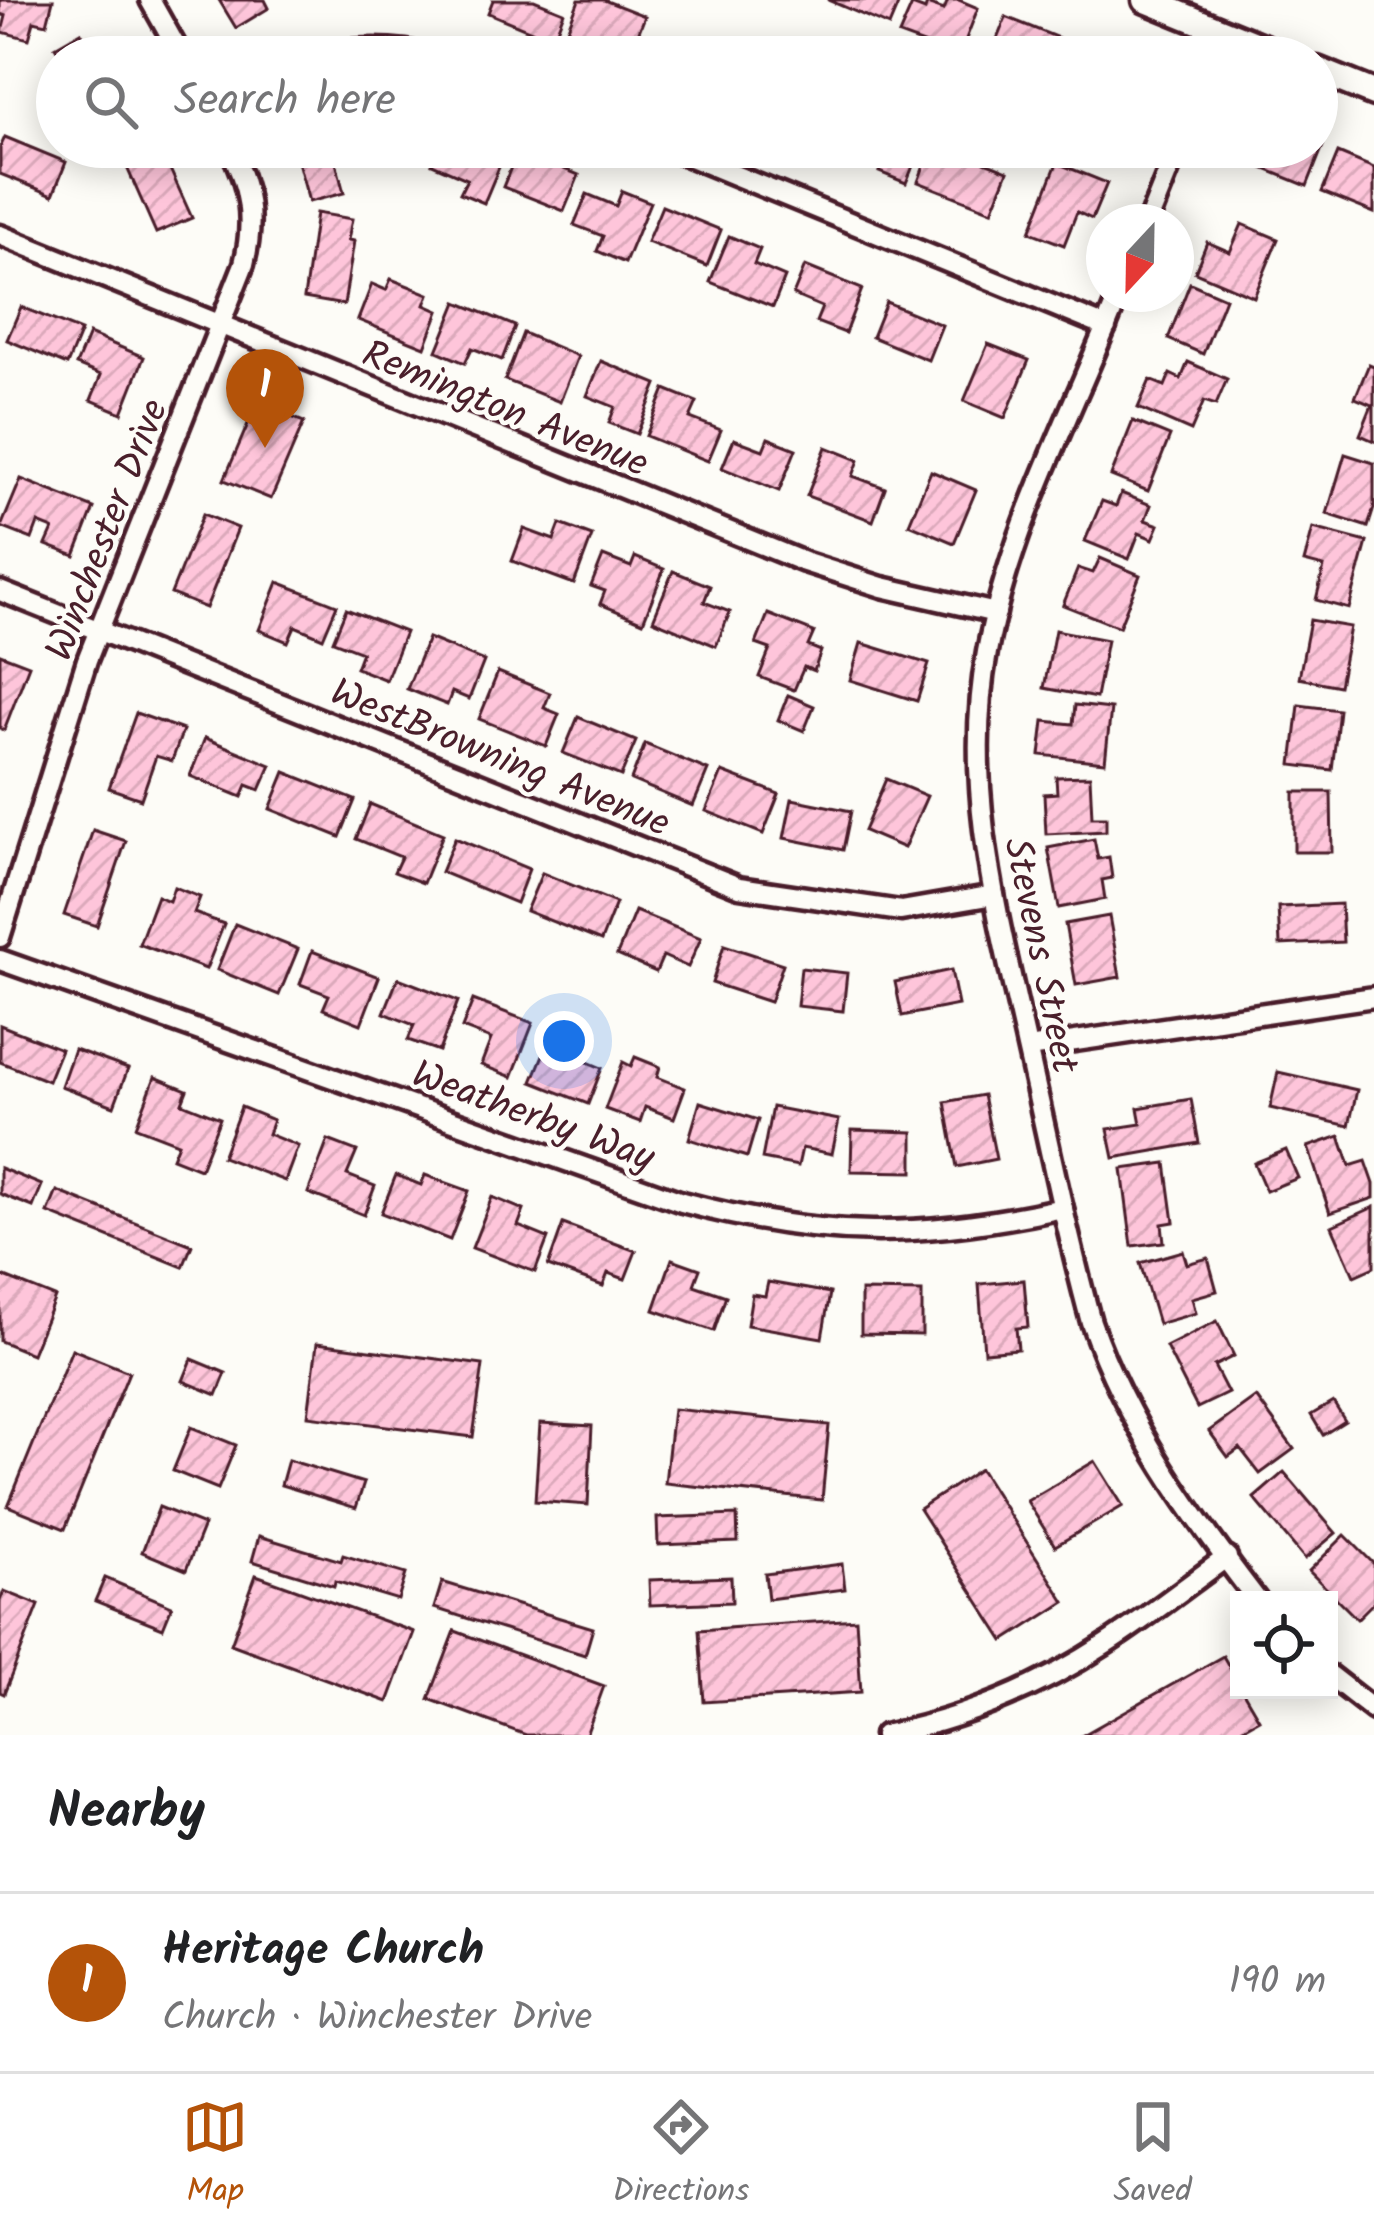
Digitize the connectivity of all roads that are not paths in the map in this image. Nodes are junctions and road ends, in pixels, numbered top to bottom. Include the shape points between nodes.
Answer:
1 (151, 0) edge
2 (1145, 0) edge
3 (1224, 32) junction
4 (171, 36) edge
5 (1222, 36) edge
6 (1234, 36) edge
7 (1338, 78) edge
8 (1374, 93) edge
9 (239, 168) edge
10 (717, 168) edge
11 (1170, 168) edge
12 (1155, 204) edge
13 (0, 235) edge
14 (1112, 312) edge
15 (221, 325) junction
16 (1106, 327) junction
17 (0, 590) edge
18 (996, 613) junction
19 (98, 630) junction
20 (994, 895) junction
21 (0, 937) edge
22 (0, 960) edge
23 (1374, 998) edge
24 (1028, 1048) junction
25 (1063, 1208) junction
26 (1227, 1557) junction
27 (1251, 1591) edge
28 (1338, 1682) edge
29 (1374, 1710) edge
30 (884, 1735) edge

1 - 4 street
2 - 3 street
3 - 5 street
3 - 6 street
7 - 8 street
9 - 15 street, Winchester Drive via 250,240
10 - 16 street
11 - 12 street
13 - 15 street, Remington Avenue
14 - 16 street, Stevens Street
15 - 18 street, Remington Avenue via 804,562
15 - 19 street, Winchester Drive
16 - 18 street, Stevens Street via 1019,534
17 - 19 street, WestBrowning Avenue
18 - 20 street, Stevens Street via 978,731
19 - 20 street, WestBrowning Avenue via 739,887 901,911
19 - 21 street, Winchester Drive
20 - 24 street, Stevens Street
22 - 25 street, Weatherby Way via 722,1213 793,1227 902,1232
23 - 24 street
24 - 25 street, Stevens Street
25 - 26 street, Stevens Street via 1090,1322 1117,1389
26 - 27 street, Stevens Street
26 - 30 street via 1051,1676 986,1706
28 - 29 street

